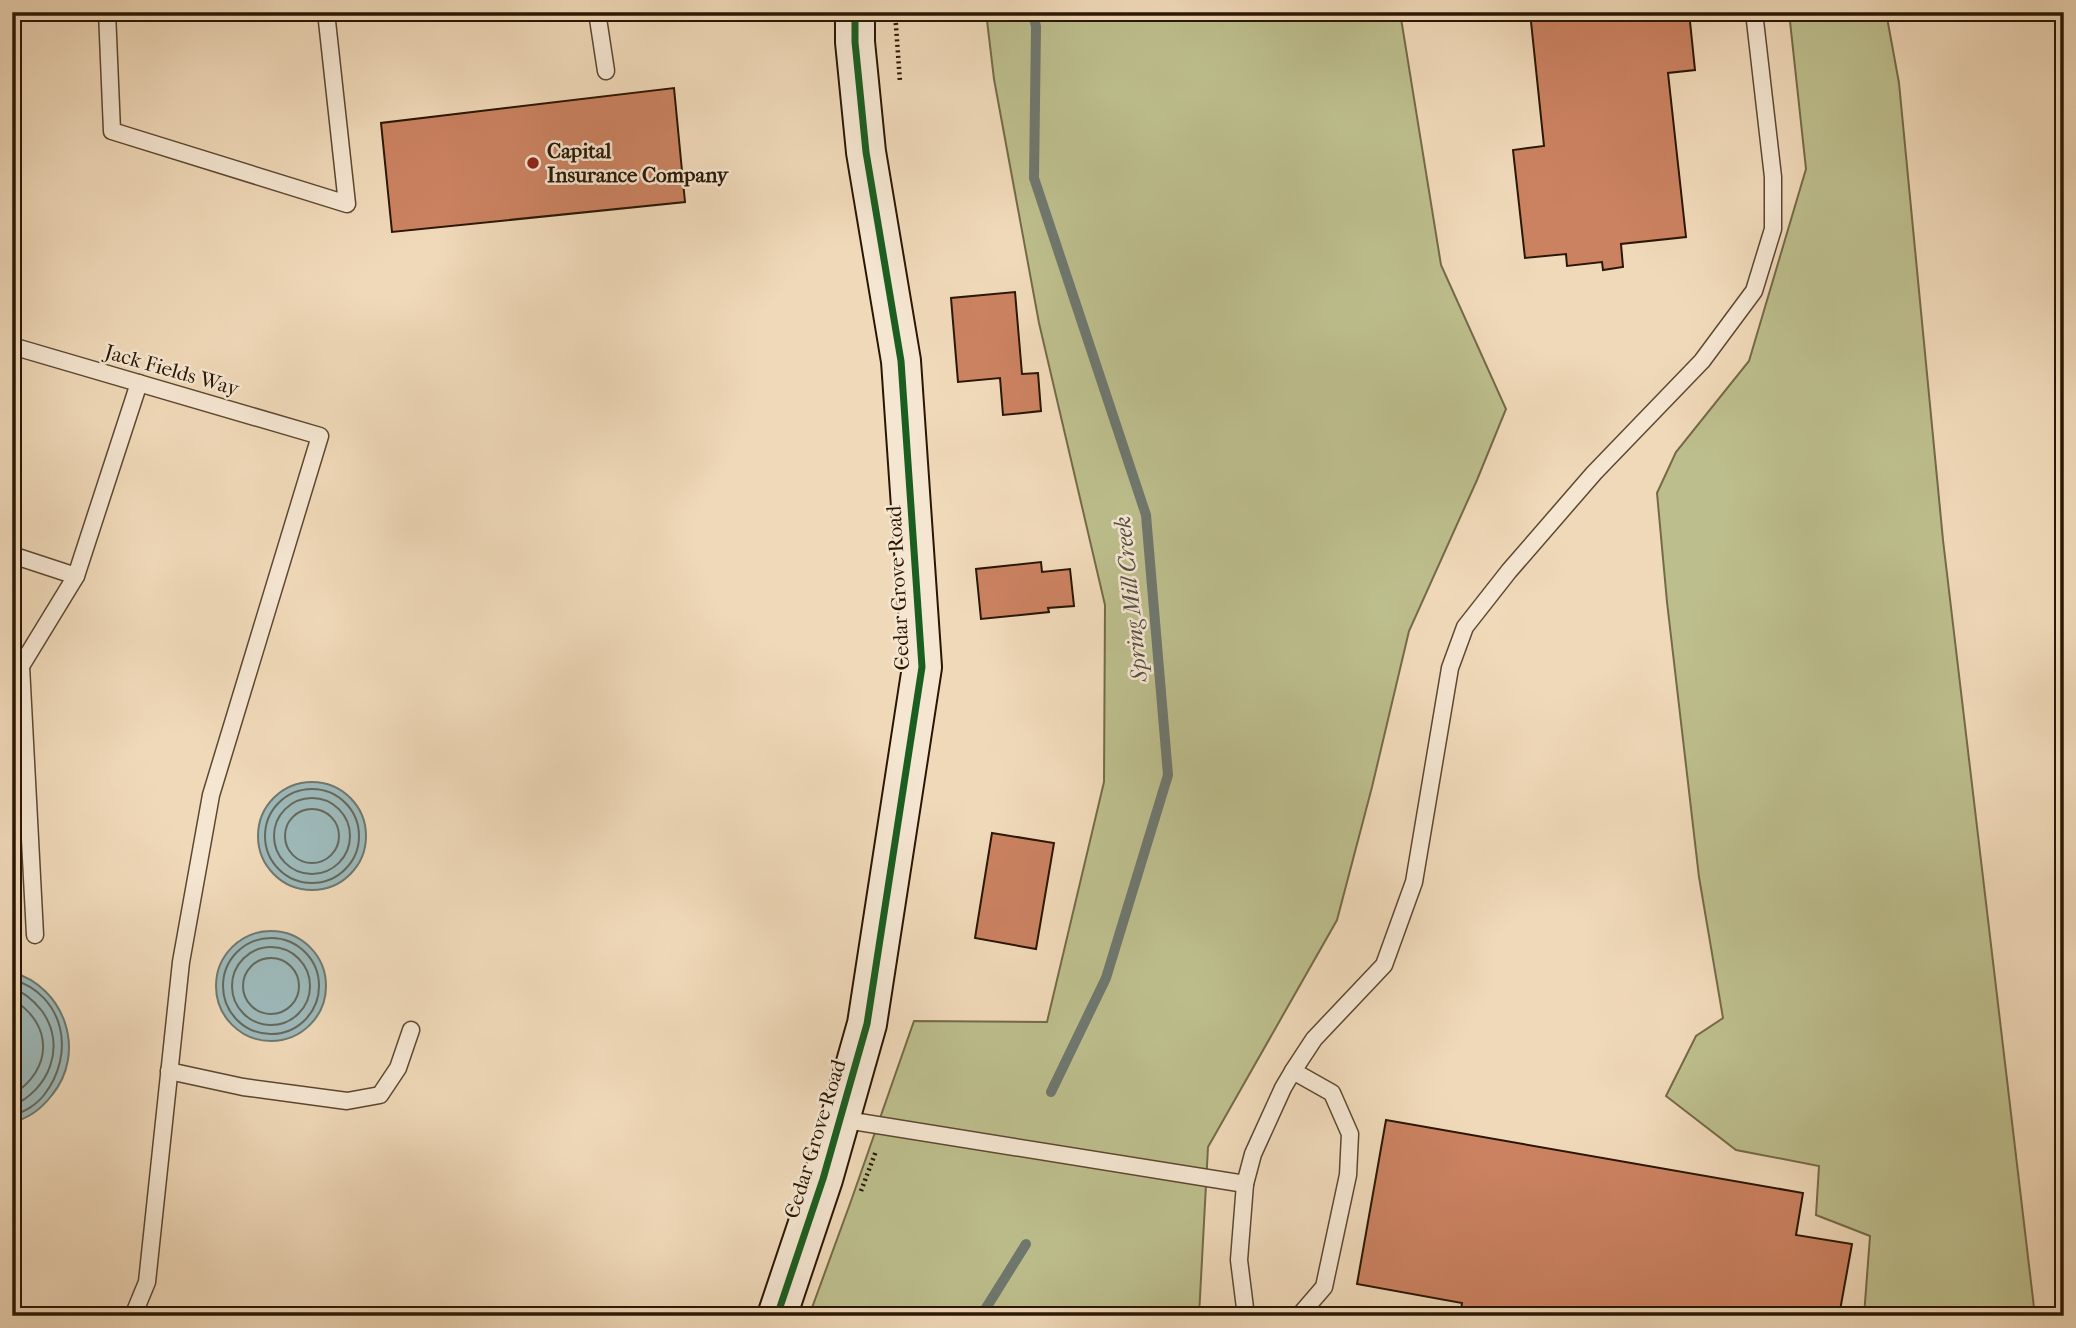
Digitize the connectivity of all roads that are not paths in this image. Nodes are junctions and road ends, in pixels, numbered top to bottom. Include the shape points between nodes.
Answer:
1 (107, 12) edge
2 (326, 12) edge
3 (597, 12) edge
4 (855, 12) edge
5 (1754, 12) edge
6 (606, 71) dead end
7 (12, 346) edge
8 (139, 383) junction
9 (12, 555) edge
10 (76, 576) junction
11 (16, 668) edge
12 (35, 934) dead end
13 (411, 1030) dead end
14 (169, 1071) junction
15 (1293, 1071) junction
16 (840, 1119) junction
17 (1245, 1184) junction
18 (134, 1316) edge
19 (777, 1316) edge
20 (1246, 1316) edge
21 (1299, 1316) edge

1 - 2 lane via 111,131 347,204
3 - 6 lane
4 - 16 street, Cedar Grove Road via 866,152 901,361 922,667 867,1024
5 - 15 lane via 1773,190 1773,229 1754,291 1702,361 1594,472 1465,627 1450,667 1414,882 1384,965 1314,1038
7 - 8 lane, Jack Fields Way
8 - 10 lane
8 - 14 lane, Jack Fields Way via 320,436 211,795 181,962
9 - 10 lane
10 - 11 lane
11 - 12 lane
13 - 14 lane via 398,1068 380,1095 347,1101
14 - 18 lane via 147,1282
15 - 17 lane via 1252,1154
15 - 21 lane via 1332,1093 1350,1134 1348,1175 1324,1287
16 - 17 lane
16 - 19 street, Cedar Grove Road
17 - 20 lane via 1239,1260

